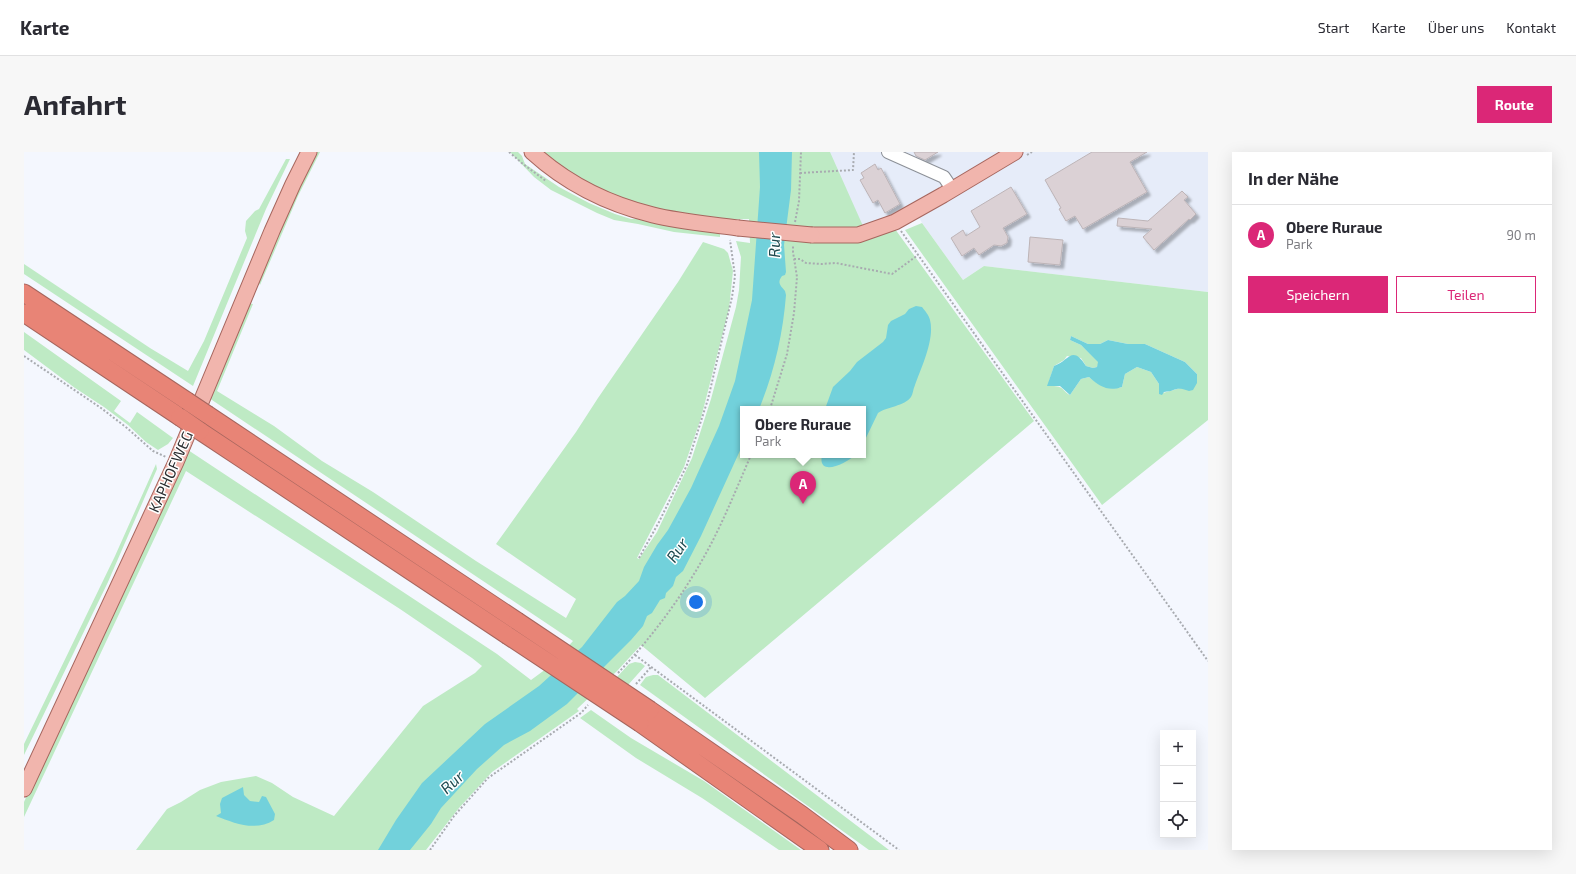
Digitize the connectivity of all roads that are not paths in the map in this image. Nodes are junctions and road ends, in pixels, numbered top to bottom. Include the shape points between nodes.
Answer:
1 (310, 152) edge
2 (532, 152) edge
3 (888, 152) edge
4 (1015, 152) edge
5 (952, 189) junction
6 (24, 293) edge
7 (24, 313) edge
8 (512, 628) junction
9 (24, 789) edge
10 (820, 850) edge
11 (849, 850) edge

1 - 9 main road, KAPHOFWEG via 272,231 176,462
2 - 5 main road, bridge via 572,182 623,206 661,217 812,235 858,235 895,222
3 - 5 lane via 944,177
4 - 5 main road
6 - 8 highway, bridge via 208,415
7 - 8 highway, bridge via 200,431
8 - 10 highway, bridge via 640,723
8 - 11 highway, bridge via 650,710

